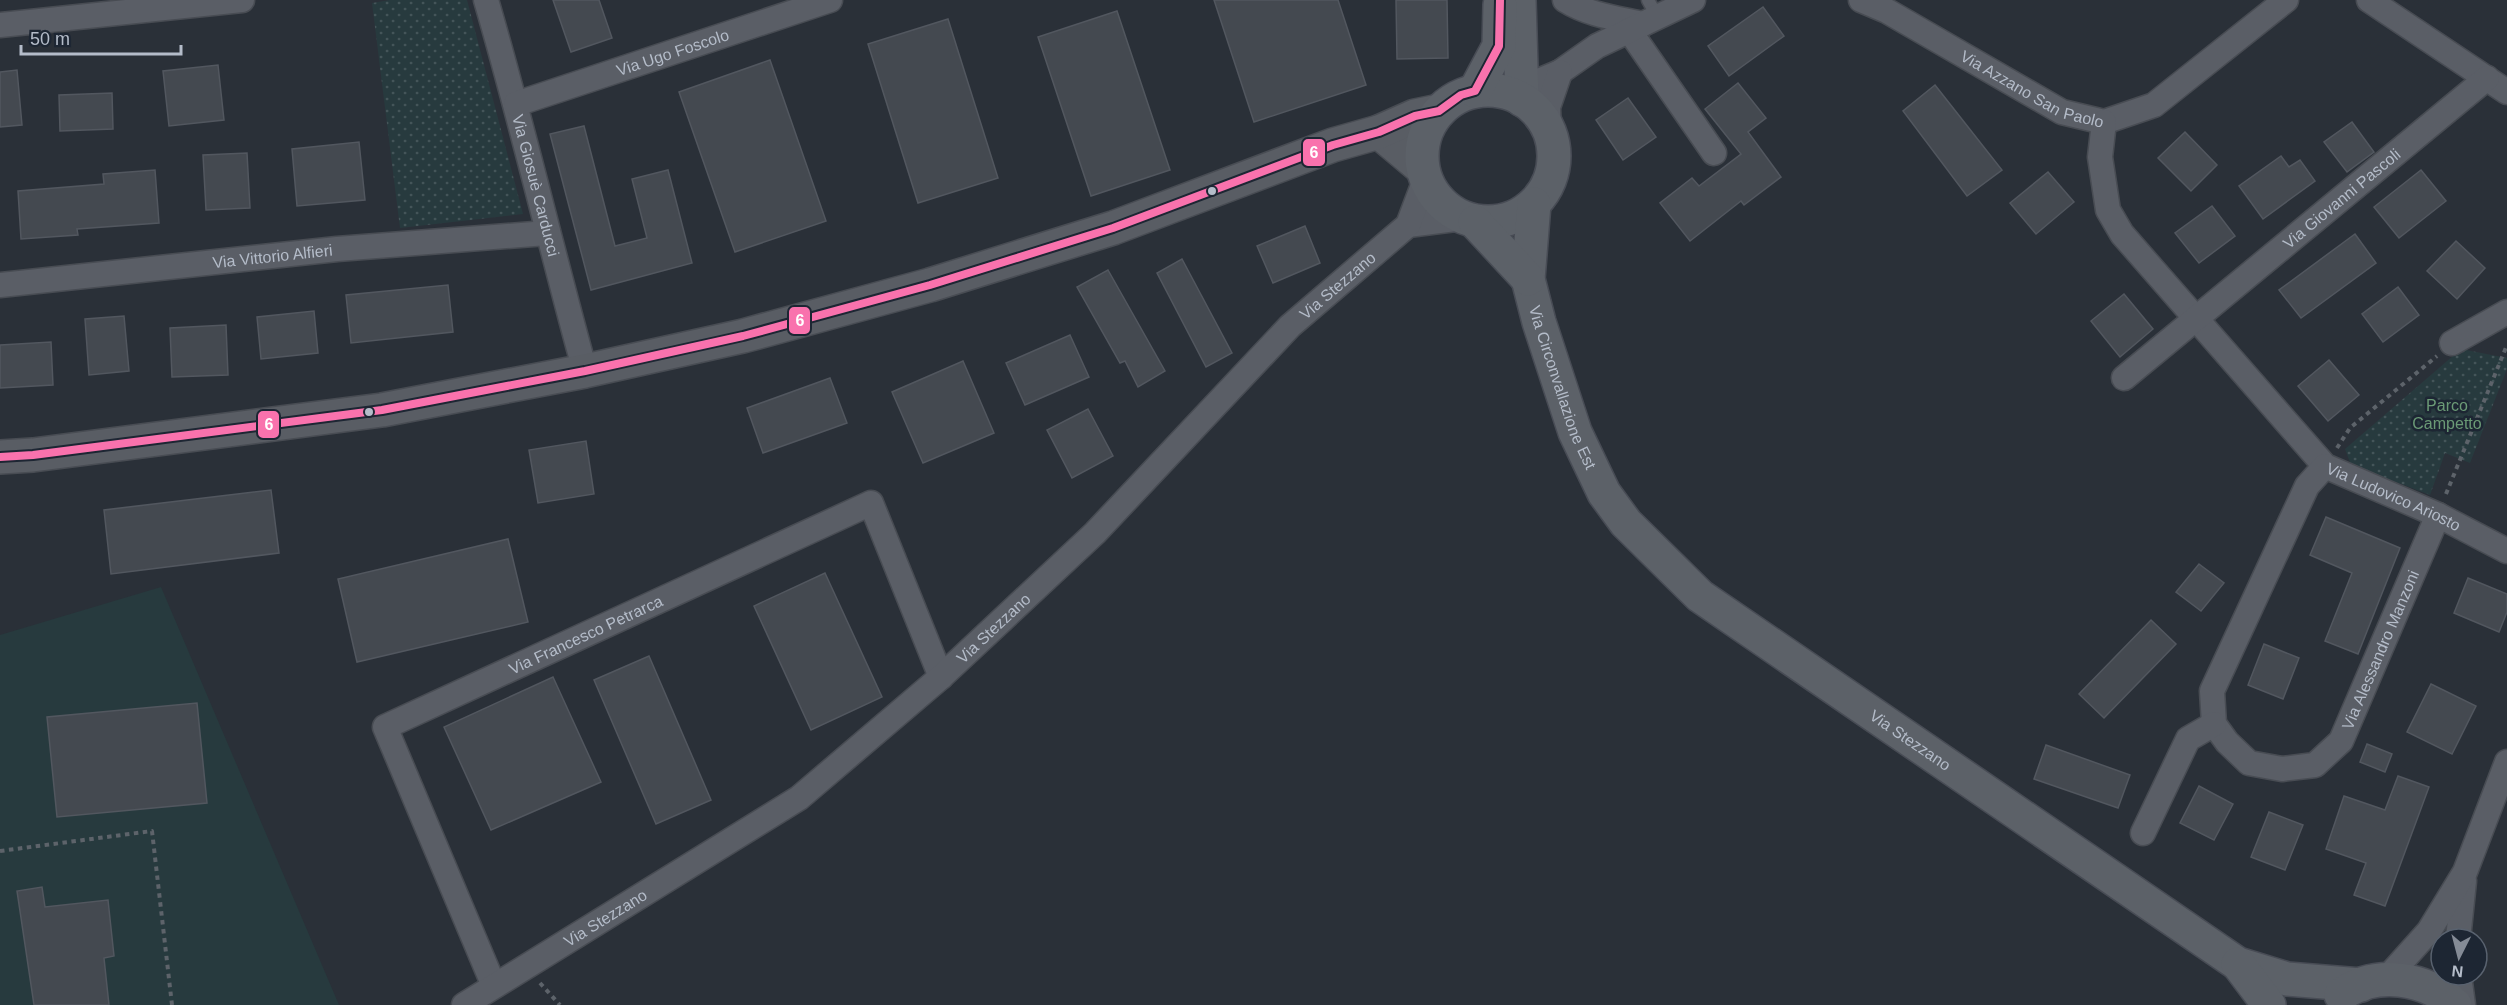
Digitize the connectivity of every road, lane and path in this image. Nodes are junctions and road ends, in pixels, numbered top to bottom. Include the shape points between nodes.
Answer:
1 (242, 0) edge
2 (486, 0) edge
3 (830, 0) edge
4 (1500, 0) edge
5 (1520, 0) edge
6 (1565, 0) edge
7 (1693, 0) edge
8 (1861, 0) edge
9 (2286, 0) edge
10 (2369, 0) edge
11 (1644, 17) edge
12 (0, 25) edge
13 (1560, 72) junction
14 (2487, 78) junction
15 (1475, 91) junction
16 (2507, 92) edge
17 (1524, 101) junction
18 (516, 104) junction
19 (1439, 111) junction
20 (2104, 122) junction
21 (1549, 130) junction
22 (1379, 132) junction
23 (1714, 153) dead end
24 (1424, 174) junction
25 (1534, 204) junction
26 (1469, 220) junction
27 (1408, 225) junction
28 (547, 233) junction
29 (1528, 279) junction
30 (0, 285) edge
31 (2507, 312) edge
32 (2196, 317) junction
33 (2452, 343) joint
34 (2507, 345) edge
35 (585, 372) junction
36 (2124, 378) dead end
37 (0, 456) edge
38 (2325, 466) junction
39 (1604, 493) joint
40 (2438, 514) junction
41 (2507, 551) edge
42 (941, 677) junction
43 (2214, 724) junction
44 (2507, 762) edge
45 (2143, 833) dead end
46 (0, 851) edge
47 (2465, 872) junction
48 (2459, 927) edge
49 (2238, 964) junction
50 (527, 966) junction
51 (2373, 982) junction
52 (494, 986) junction
53 (2461, 987) edge
54 (172, 1005) edge
55 (464, 1005) edge
56 (560, 1005) edge
57 (2269, 1005) edge
58 (2328, 1005) edge
59 (2455, 1005) edge
60 (2463, 1005) edge

1 - 12 street
2 - 18 street, Via Giosuè Carducci
3 - 18 street, Via Ugo Foscolo
4 - 15 main road via 1499,46
5 - 17 main road
6 - 11 street via 1598,15
7 - 11 street
8 - 20 street, Via Azzano San Paolo via 1887,11 2062,112
9 - 20 street, Via Azzano San Paolo via 2154,105
10 - 14 street
11 - 13 street
11 - 23 street
13 - 17 street via 1536,82
13 - 21 street via 1548,107
14 - 16 street
14 - 32 street, Via Giovanni Pascoli
15 - 17 main road via 1499,91
15 - 19 main road via 1461,95
17 - 21 main road
18 - 28 street, Via Giosuè Carducci
19 - 22 street via 1415,116
19 - 24 main road via 1427,128 1421,148
20 - 32 street, Via Ludovico Ariosto via 2100,157 2108,210 2122,234
21 - 25 main road via 1553,170
22 - 24 street
22 - 35 street via 1332,145 1113,228 930,285 743,336
24 - 26 main road via 1440,203
24 - 27 street, Via Stezzano
25 - 26 main road via 1506,220
25 - 29 main road, Via Circonvallazione Est
26 - 27 street
26 - 29 main road, Via Circonvallazione Est
27 - 42 street, Via Stezzano via 1290,326 1095,533
28 - 30 street, Via Vittorio Alfieri via 337,249
28 - 35 street, Via Giosuè Carducci
29 - 39 main road, Via Circonvallazione Est via 1575,432
31 - 33 street
32 - 36 street
32 - 38 street, Via Ludovico Ariosto
33 - 38 path via 2350,428
34 - 40 path
35 - 37 street via 376,411
38 - 40 street, Via Ludovico Ariosto
38 - 43 street via 2307,486 2212,691
39 - 49 main road, Via Stezzano via 1626,523 1700,596
40 - 41 street, Via Ludovico Ariosto
40 - 43 street, Via Alessandro Manzoni via 2341,741 2315,765 2282,769 2249,763
42 - 50 street, Via Stezzano via 799,798
42 - 52 street, Via Francesco Petrarca via 871,502 385,727
43 - 45 street via 2188,739
44 - 47 street
46 - 54 path via 152,831
47 - 48 street
47 - 51 street via 2429,931
49 - 51 main road, Via Stezzano via 2287,979
49 - 57 main road, Via Stezzano
50 - 52 street, Via Stezzano
50 - 56 path
51 - 58 main road via 2345,992
51 - 59 main road, Via Stezzano via 2408,981 2429,987
52 - 55 street, Via Stezzano
53 - 60 street

